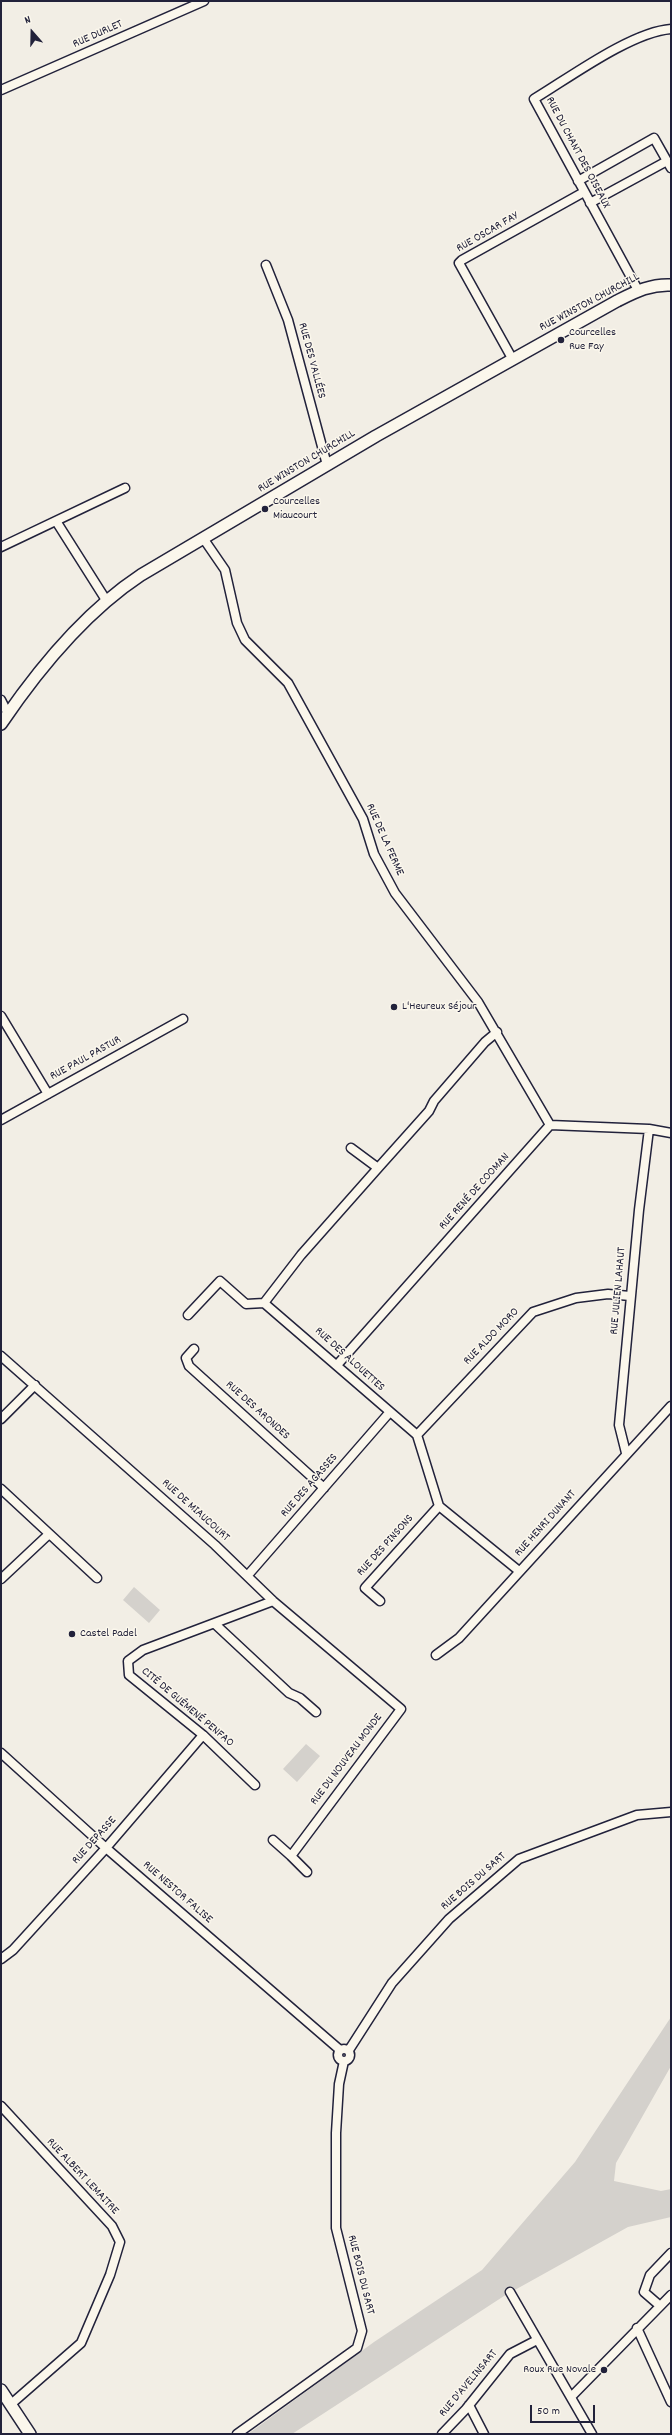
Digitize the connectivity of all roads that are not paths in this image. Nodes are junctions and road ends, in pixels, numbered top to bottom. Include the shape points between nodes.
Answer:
1 (204, 1) edge
2 (671, 29) edge
3 (1, 90) edge
4 (669, 165) edge
5 (578, 181) junction
6 (584, 192) junction
7 (590, 203) junction
8 (266, 265) dead end
9 (671, 285) edge
10 (638, 290) junction
11 (513, 360) junction
12 (327, 465) junction
13 (125, 488) dead end
14 (56, 521) junction
15 (203, 538) junction
16 (1, 547) edge
17 (106, 600) junction
18 (1, 700) edge
19 (8, 714) junction
20 (1, 724) edge
21 (1, 1016) edge
22 (183, 1019) dead end
23 (497, 1032) junction
24 (48, 1094) junction
25 (1, 1120) edge
26 (550, 1125) junction
27 (649, 1129) junction
28 (671, 1133) edge
29 (351, 1148) dead end
30 (378, 1168) junction
31 (630, 1296) junction
32 (264, 1303) junction
33 (188, 1315) dead end
34 (194, 1349) dead end
35 (1, 1356) edge
36 (337, 1365) junction
37 (34, 1385) junction
38 (671, 1406) edge
39 (389, 1413) junction
40 (1, 1419) edge
41 (417, 1435) junction
42 (626, 1453) junction
43 (324, 1488) junction
44 (1, 1489) edge
45 (439, 1506) junction
46 (49, 1534) junction
47 (520, 1570) junction
48 (3, 1575) edge
49 (248, 1575) junction
50 (97, 1578) dead end
51 (273, 1600) junction
52 (380, 1601) dead end
53 (215, 1624) junction
54 (436, 1655) dead end
55 (373, 1685) joint
56 (316, 1712) dead end
57 (203, 1735) junction
58 (1, 1753) edge
59 (255, 1785) dead end
60 (671, 1812) edge
61 (272, 1840) dead end
62 (106, 1848) junction
63 (291, 1856) junction
64 (307, 1872) dead end
65 (1, 1960) edge
66 (340, 2050) junction
67 (349, 2050) junction
68 (344, 2061) junction
69 (1, 2106) edge
70 (671, 2252) edge
71 (510, 2292) dead end
72 (671, 2295) edge
73 (659, 2305) junction
74 (637, 2328) junction
75 (537, 2340) junction
76 (1, 2390) edge
77 (571, 2397) junction
78 (671, 2402) edge
79 (10, 2405) junction
80 (469, 2405) junction
81 (30, 2434) edge
82 (237, 2434) edge
83 (442, 2434) edge
84 (484, 2434) edge
85 (592, 2434) edge

1 - 3 street, RUE DURLET
2 - 5 street, RUE DU CHANT DES OISEAUX via 661,30 625,45 534,99
4 - 5 street via 654,138
4 - 7 street
5 - 6 street, RUE DU CHANT DES OISEAUX
6 - 7 street, RUE DU CHANT DES OISEAUX
6 - 11 street, RUE OSCAR FAY via 460,262
7 - 10 street, RUE DU CHANT DES OISEAUX
8 - 12 street, RUE DES VALLÉES via 288,320
9 - 10 main road, RUE WINSTON CHURCHILL via 657,284
10 - 11 main road, RUE WINSTON CHURCHILL
11 - 12 main road, RUE WINSTON CHURCHILL
12 - 15 main road, RUE WINSTON CHURCHILL
13 - 14 street
14 - 16 street
14 - 17 street
15 - 17 main road, RUE WINSTON CHURCHILL via 141,575
15 - 23 street, RUE DE LA FERME via 225,570 244,640 288,683 363,819 374,854 395,893 478,1002
17 - 19 main road, RUE WINSTON CHURCHILL via 60,648
18 - 19 street
19 - 20 main road, RUE WINSTON CHURCHILL
21 - 24 street
22 - 24 street, RUE PAUL PASTUR
23 - 26 street, RUE DE LA FERME
23 - 30 street via 485,1042
24 - 25 street, RUE PAUL PASTUR
26 - 27 street
26 - 36 street, RUE RENÉ DE COOMAN
27 - 28 street
27 - 31 street, RUE JULIEN LAHAUT
29 - 30 street
30 - 32 street via 301,1255
31 - 41 street, RUE ALDO MORO via 608,1294 580,1298 533,1312
31 - 42 street, RUE JULIEN LAHAUT via 619,1425
32 - 33 street via 246,1304 220,1281
32 - 36 street, RUE DES ALOUETTES
34 - 43 street, RUE DES ARONDES via 186,1358 189,1366
35 - 37 street, RUE DE MIAUCOURT
36 - 39 street, RUE DES ALOUETTES
37 - 40 street
37 - 49 street, RUE DE MIAUCOURT
38 - 42 street, RUE HENRI DUNANT
39 - 41 street, RUE DES ALOUETTES
39 - 43 street, RUE DES AGASSES
41 - 45 street
42 - 47 street, RUE HENRI DUNANT
43 - 49 street, RUE DES AGASSES
44 - 46 street
45 - 47 street
45 - 52 street, RUE DES PINSONS via 365,1588
46 - 48 street
46 - 50 street
47 - 54 street, RUE HENRI DUNANT via 459,1638
49 - 51 street, RUE DE MIAUCOURT
51 - 53 street, CITÉ DE GUÉMENÉ PENFAO
51 - 55 street, RUE DE MIAUCOURT
53 - 56 street via 289,1693 300,1698
53 - 57 street, CITÉ DE GUÉMENÉ PENFAO via 143,1650 128,1661 129,1675
55 - 63 street, RUE DU NOUVEAU MONDE via 401,1709
57 - 59 street, CITÉ DE GUÉMENÉ PENFAO
57 - 62 street, RUE DEPASSE
58 - 62 street, RUE NESTOR FALISE
60 - 67 street, RUE BOIS DU SART via 637,1815 520,1859 444,1925 392,1983
61 - 63 street
62 - 65 street, RUE DEPASSE
62 - 66 street, RUE NESTOR FALISE
63 - 64 street
66 - 67 street
66 - 68 street via 339,2058
67 - 68 street via 350,2056
68 - 82 street, RUE BOIS DU SART via 339,2084 336,2133 336,2228 362,2331 357,2348
69 - 79 street, RUE ALBERT LEMAITRE via 112,2226 120,2242 110,2274 81,2343
70 - 73 street via 650,2275 644,2292
71 - 75 street
72 - 73 street
73 - 74 street
74 - 77 street
74 - 78 street
75 - 77 street
75 - 80 street, RUE D'AVELINSART via 510,2354
76 - 79 main road
77 - 85 street
79 - 81 main road
80 - 83 street, RUE D'AVELINSART
80 - 84 street

